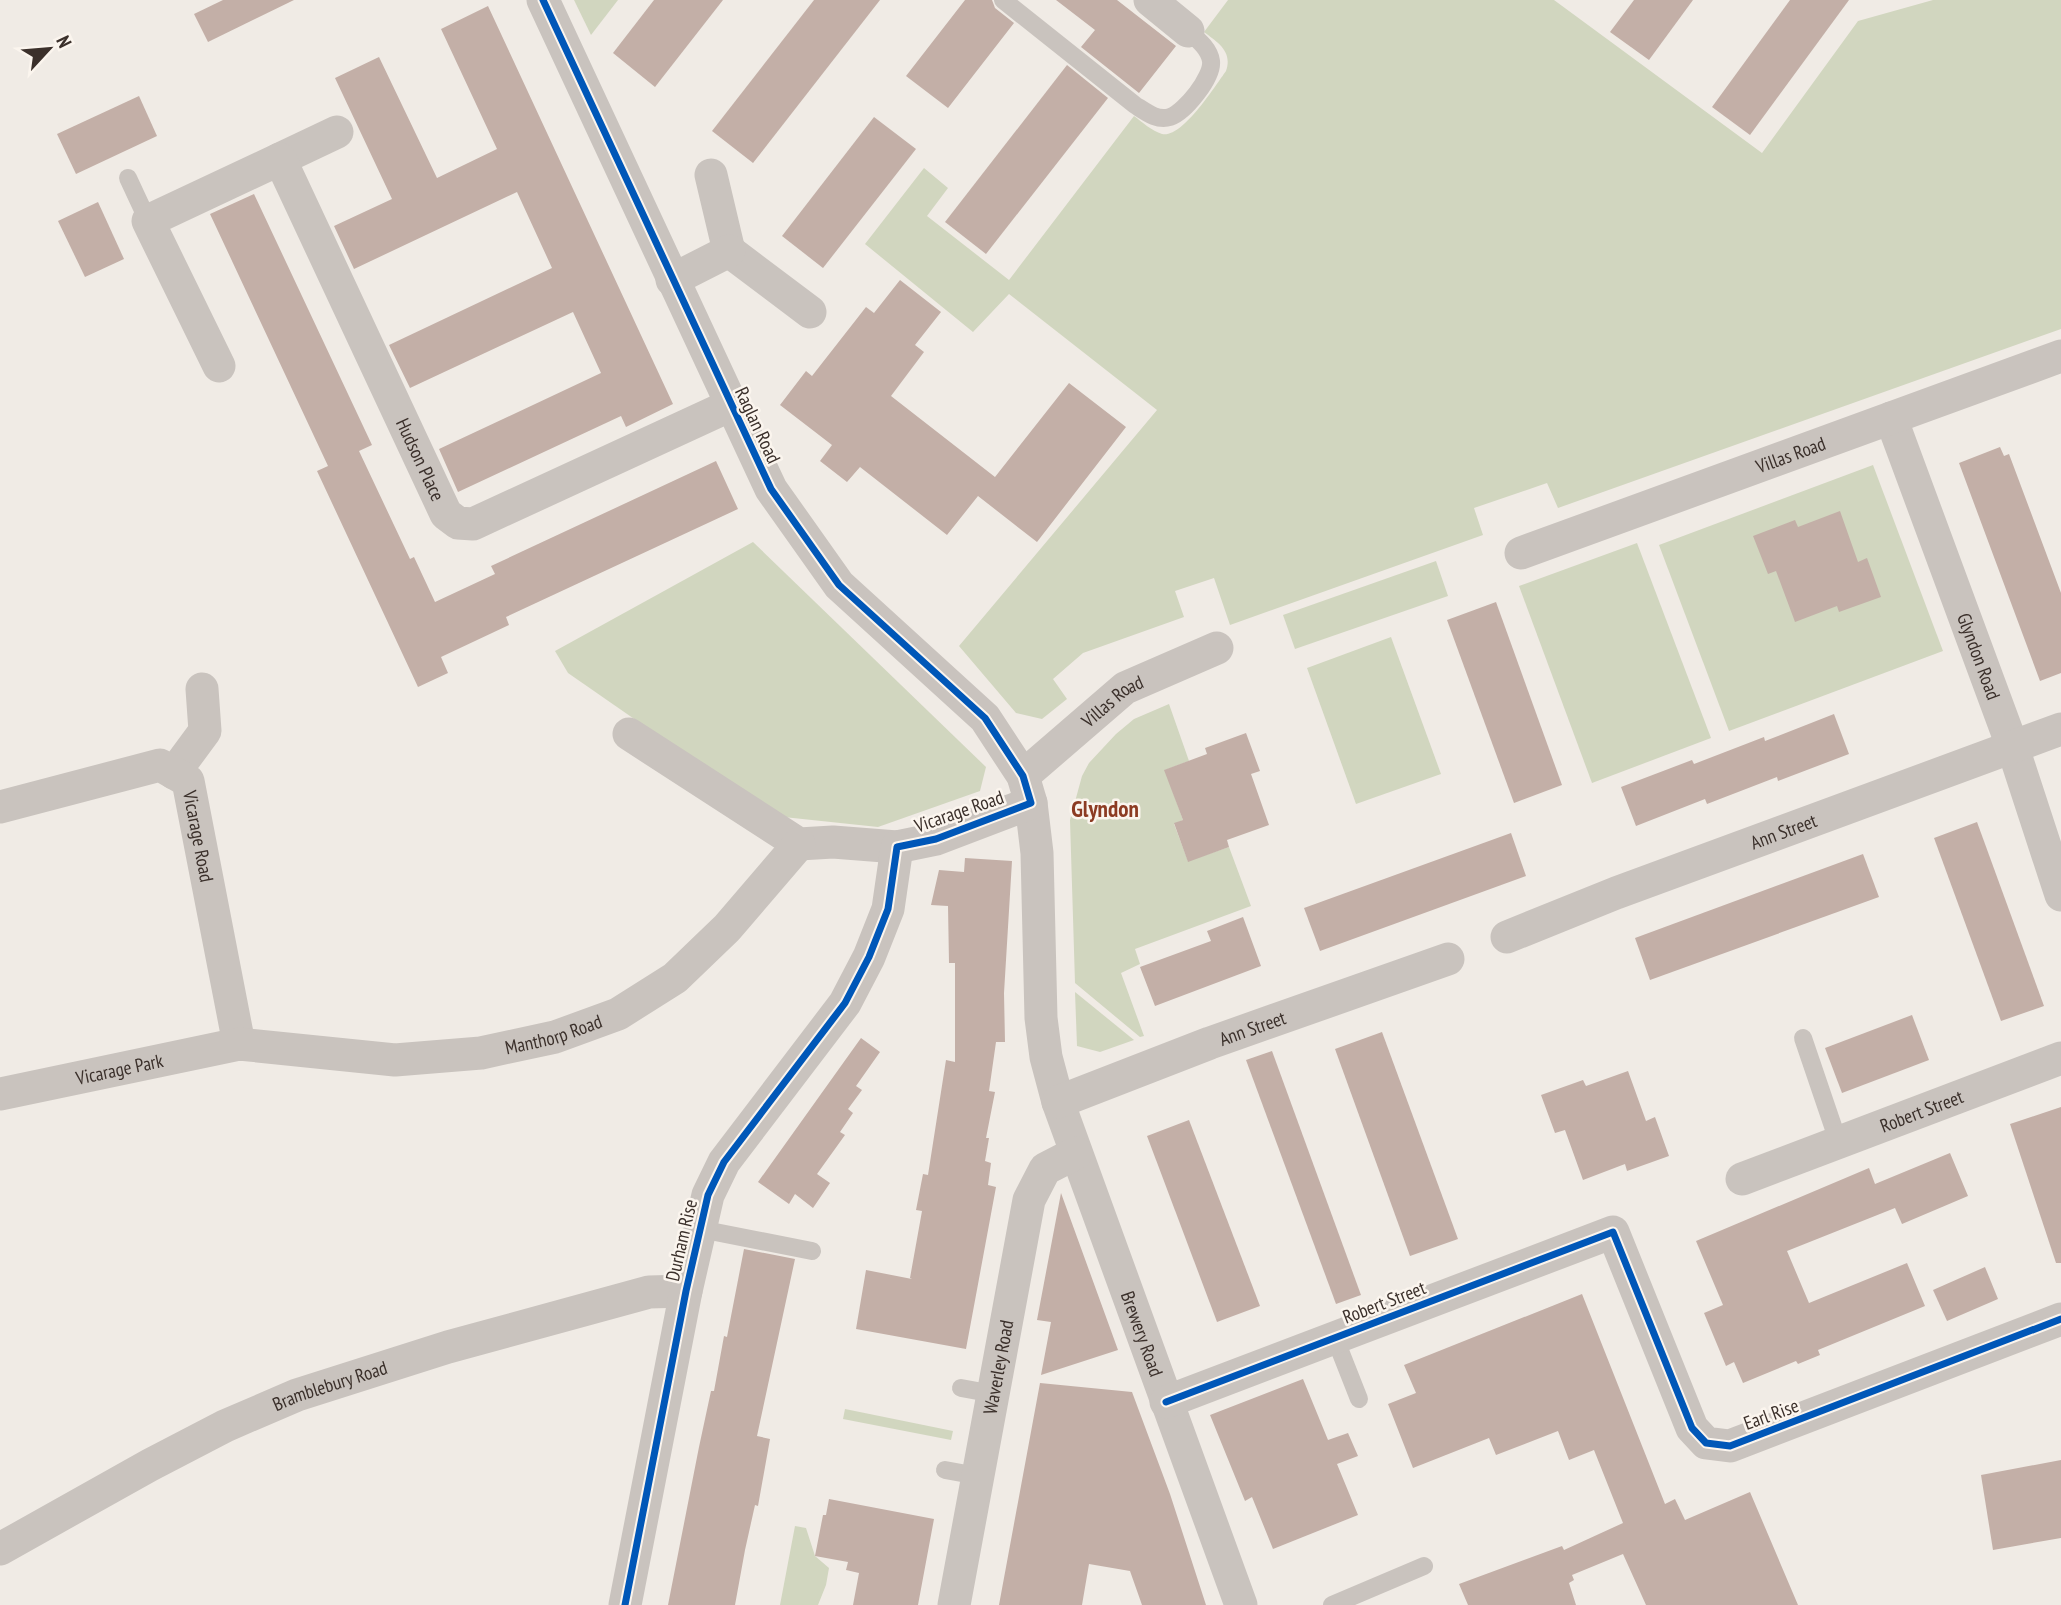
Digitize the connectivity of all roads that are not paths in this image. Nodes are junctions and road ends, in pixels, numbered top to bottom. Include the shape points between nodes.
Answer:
1 (543, 0) edge
2 (1003, 0) edge
3 (1150, 0) edge
4 (1188, 31) joint
5 (337, 132) dead end
6 (280, 159) junction
7 (711, 175) dead end
8 (128, 178) dead end
9 (148, 221) junction
10 (729, 251) junction
11 (672, 280) junction
12 (810, 312) dead end
13 (2061, 356) edge
14 (219, 366) dead end
15 (731, 405) junction
16 (1891, 418) junction
17 (1521, 553) dead end
18 (1217, 648) dead end
19 (202, 689) dead end
20 (2061, 729) edge
21 (629, 734) dead end
22 (2012, 748) junction
23 (174, 773) junction
24 (1027, 789) junction
25 (0, 807) edge
26 (799, 844) junction
27 (897, 847) junction
28 (2061, 895) edge
29 (1507, 937) dead end
30 (1448, 958) dead end
31 (1803, 1038) dead end
32 (239, 1044) junction
33 (2061, 1058) edge
34 (0, 1094) edge
35 (1058, 1102) junction
36 (1838, 1141) junction
37 (1076, 1153) junction
38 (1742, 1179) dead end
39 (700, 1229) junction
40 (1613, 1232) joint
41 (812, 1251) dead end
42 (686, 1291) junction
43 (2061, 1319) edge
44 (1335, 1338) junction
45 (961, 1388) dead end
46 (993, 1394) junction
47 (1359, 1399) dead end
48 (1166, 1402) junction
49 (945, 1470) dead end
50 (978, 1476) junction
51 (0, 1549) edge
52 (1424, 1566) dead end
53 (625, 1605) edge
54 (954, 1605) edge
55 (1241, 1605) edge
56 (1332, 1605) edge

1 - 11 street, Raglan Road
2 - 4 lane via 1154,117 1170,117 1184,108 1208,76 1211,61 1205,47
3 - 4 street
5 - 6 street
6 - 9 street
6 - 15 street, Hudson Place via 446,514 458,523 472,524
7 - 10 street
8 - 9 lane
9 - 14 street
10 - 11 street
10 - 12 street
11 - 15 street, Raglan Road
13 - 16 street, Villas Road
15 - 24 street, Raglan Road via 771,489 839,584 985,718
16 - 17 street, Villas Road
16 - 22 street, Glyndon Road
18 - 24 street, Villas Road via 1125,688
19 - 23 street via 205,731
20 - 22 street, Ann Street
21 - 26 street
22 - 28 street, Glyndon Road
22 - 29 street, Ann Street
23 - 25 street, Vicarage Road via 160,765
23 - 32 street, Vicarage Road via 188,781
24 - 27 street, Vicarage Road via 936,839
24 - 35 street via 1037,853 1041,1018
26 - 27 street, Vicarage Road
26 - 32 street, Manthorp Road via 727,928 675,978 618,1014 555,1037 481,1052 395,1060
27 - 39 street, Durham Rise via 888,909 870,957 845,1003 724,1162 708,1195
30 - 35 street, Ann Street
31 - 36 lane
32 - 34 street, Vicarage Park
33 - 36 street, Robert Street
35 - 37 street, Brewery Road
36 - 38 street, Robert Street
37 - 46 street, Waverley Road via 1045,1169 1029,1200
37 - 48 street, Brewery Road
39 - 41 lane
39 - 42 street, Durham Rise
40 - 43 street, Earl Rise via 1692,1428 1706,1443 1730,1446
40 - 44 street, Robert Street
42 - 51 street, Bramblebury Road via 649,1292 297,1395 225,1426
42 - 53 street, Durham Rise
44 - 47 lane
44 - 48 street, Robert Street
45 - 46 lane
46 - 50 street, Waverley Road
48 - 55 street, Brewery Road
49 - 50 lane
50 - 54 street, Waverley Road
52 - 56 lane

